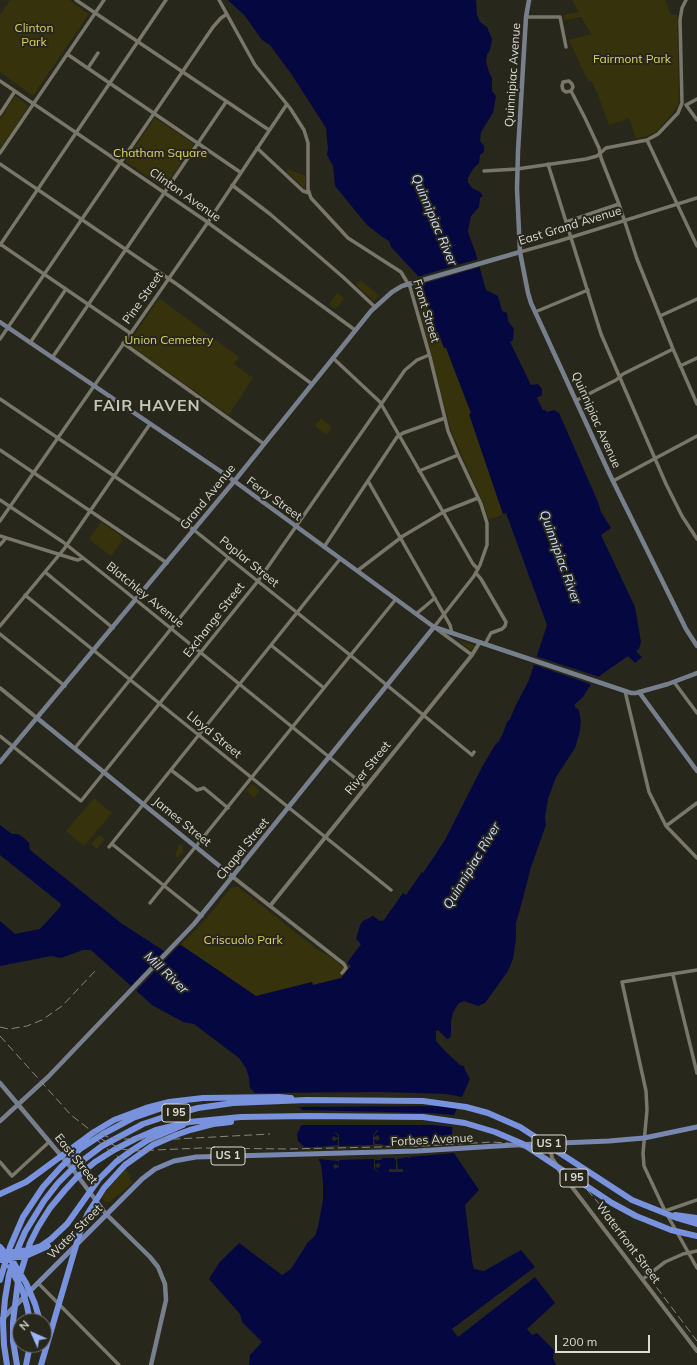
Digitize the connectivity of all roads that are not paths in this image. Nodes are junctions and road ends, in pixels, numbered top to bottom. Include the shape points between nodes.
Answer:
1 (76, 0) edge
2 (104, 0) edge
3 (166, 0) edge
4 (219, 0) edge
5 (529, 0) edge
6 (684, 1) edge
7 (95, 13) junction
8 (227, 14) junction
9 (526, 17) junction
10 (138, 42) junction
11 (566, 47) dead end
12 (98, 53) dead end
13 (67, 54) junction
14 (88, 68) junction
15 (182, 72) junction
16 (0, 81) edge
17 (110, 84) junction
18 (571, 91) dead end
19 (15, 92) junction
20 (697, 99) edge
21 (226, 102) junction
22 (33, 104) junction
23 (287, 104) junction
24 (686, 104) junction
25 (680, 108) junction
26 (0, 114) edge
27 (154, 114) junction
28 (697, 120) edge
29 (269, 130) junction
30 (76, 133) junction
31 (647, 140) junction
32 (198, 144) junction
33 (257, 148) junction
34 (0, 153) edge
35 (600, 153) junction
36 (120, 163) junction
37 (0, 164) edge
38 (548, 164) junction
39 (516, 169) junction
40 (484, 171) dead end
41 (240, 172) junction
42 (232, 185) junction
43 (38, 189) junction
44 (164, 193) junction
45 (309, 193) junction
46 (697, 198) edge
47 (619, 204) junction
48 (677, 204) junction
49 (82, 219) junction
50 (625, 220) junction
51 (207, 222) junction
52 (566, 222) junction
53 (570, 237) junction
54 (0, 244) edge
55 (697, 246) edge
56 (126, 250) junction
57 (520, 252) junction
58 (449, 272) joint
59 (44, 274) junction
60 (169, 278) junction
61 (408, 284) junction
62 (66, 289) junction
63 (588, 290) junction
64 (697, 299) edge
65 (88, 304) junction
66 (375, 307) junction
67 (535, 312) junction
68 (660, 316) junction
69 (0, 322) edge
70 (8, 328) junction
71 (355, 330) junction
72 (130, 333) junction
73 (0, 339) edge
74 (30, 343) junction
75 (123, 343) junction
76 (673, 349) junction
77 (429, 355) junction
78 (52, 358) junction
79 (333, 358) junction
80 (697, 358) edge
81 (680, 366) junction
82 (619, 377) junction
83 (312, 384) junction
84 (94, 386) junction
85 (0, 399) edge
86 (577, 400) junction
87 (381, 404) junction
88 (697, 404) edge
89 (445, 418) junction
90 (150, 424) junction
91 (398, 435) junction
92 (697, 436) edge
93 (58, 438) junction
94 (264, 444) junction
95 (0, 450) edge
96 (458, 455) junction
97 (655, 460) junction
98 (419, 471) junction
99 (34, 472) junction
100 (114, 476) junction
101 (234, 481) junction
102 (368, 481) junction
103 (614, 481) junction
104 (478, 498) junction
105 (0, 500) edge
106 (10, 507) junction
107 (90, 511) junction
108 (443, 513) junction
109 (0, 521) edge
110 (296, 527) junction
111 (194, 530) junction
112 (0, 536) edge
113 (400, 538) junction
114 (5, 539) junction
115 (697, 539) edge
116 (0, 545) edge
117 (66, 545) junction
118 (324, 548) junction
119 (59, 555) junction
120 (82, 558) junction
121 (228, 558) junction
122 (340, 559) junction
123 (167, 562) junction
124 (478, 569) junction
125 (357, 571) junction
126 (44, 572) junction
127 (476, 573) junction
128 (258, 581) junction
129 (25, 595) junction
130 (435, 598) junction
131 (396, 599) junction
132 (136, 600) junction
133 (298, 613) junction
134 (416, 614) junction
135 (444, 614) junction
136 (0, 626) edge
137 (434, 627) junction
138 (113, 628) junction
139 (170, 628) junction
140 (452, 633) junction
141 (0, 634) edge
142 (483, 643) junction
143 (272, 646) junction
144 (697, 646) edge
145 (94, 651) junction
146 (201, 653) junction
147 (350, 655) junction
148 (472, 655) junction
149 (697, 673) edge
150 (130, 680) junction
151 (674, 682) junction
152 (240, 685) junction
153 (65, 686) junction
154 (387, 686) junction
155 (0, 688) edge
156 (324, 688) junction
157 (625, 691) junction
158 (639, 692) junction
159 (160, 704) junction
160 (697, 713) edge
161 (424, 715) junction
162 (37, 718) junction
163 (292, 728) junction
164 (199, 735) junction
165 (0, 736) edge
166 (13, 747) junction
167 (74, 748) junction
168 (474, 752) dead end
169 (329, 758) junction
170 (0, 762) edge
171 (171, 770) junction
172 (697, 771) edge
173 (105, 772) junction
174 (252, 778) junction
175 (366, 787) junction
176 (697, 803) edge
177 (144, 804) junction
178 (228, 808) junction
179 (289, 808) junction
180 (666, 826) junction
181 (326, 837) junction
182 (197, 846) junction
183 (697, 858) edge
184 (233, 877) junction
185 (164, 886) junction
186 (391, 890) dead end
187 (150, 903) dead end
188 (270, 906) junction
189 (202, 916) junction
190 (697, 970) edge
191 (342, 973) dead end
192 (673, 975) junction
193 (697, 1074) edge
194 (0, 1083) edge
195 (239, 1098) junction
196 (307, 1100) junction
197 (18, 1104) junction
198 (278, 1116) junction
199 (0, 1121) edge
200 (189, 1122) junction
201 (697, 1127) edge
202 (644, 1138) junction
203 (49, 1142) junction
204 (550, 1144) junction
205 (0, 1162) edge
206 (168, 1163) joint
207 (0, 1194) edge
208 (697, 1200) edge
209 (83, 1204) junction
210 (664, 1212) junction
211 (106, 1214) junction
212 (697, 1218) edge
213 (697, 1224) edge
214 (696, 1236) edge
215 (0, 1247) edge
216 (697, 1251) edge
217 (689, 1252) junction
218 (0, 1254) edge
219 (0, 1260) edge
220 (697, 1268) edge
221 (642, 1279) junction
222 (0, 1280) edge
223 (38, 1283) junction
224 (29, 1313) edge
225 (38, 1313) edge
226 (0, 1321) edge
227 (697, 1351) edge
228 (28, 1353) edge
229 (45, 1353) edge
230 (7, 1365) edge
231 (17, 1365) edge
232 (26, 1365) edge
233 (41, 1365) edge
234 (47, 1365) edge
235 (119, 1365) edge
236 (151, 1365) edge

1 - 7 street
2 - 7 street
3 - 10 street
4 - 8 street
5 - 9 main road, Quinnipiac Avenue
6 - 25 street via 680,14
7 - 10 street
7 - 13 street
8 - 15 street via 213,27
8 - 23 street via 254,63
9 - 11 street via 560,17
9 - 39 main road, Quinnipiac Avenue
10 - 15 street
10 - 17 street
12 - 14 street
13 - 14 street
13 - 22 street
14 - 17 street
15 - 21 street
15 - 27 street
16 - 19 street, Clinton Avenue
17 - 27 street
17 - 30 street
18 - 35 street
19 - 22 street, Clinton Avenue
19 - 26 street
20 - 24 street
21 - 29 street
21 - 32 street
22 - 30 street, Clinton Avenue
22 - 34 street
23 - 29 street, Pine Street
23 - 45 street via 307,136
24 - 25 street
24 - 28 street
25 - 31 street via 658,134
27 - 32 street
27 - 36 street
29 - 33 street, Pine Street
30 - 36 street, Clinton Avenue
30 - 43 street
31 - 35 street via 609,147
31 - 48 street
32 - 41 street
32 - 44 street
33 - 41 street, Pine Street
33 - 45 street, Front Street via 303,191
35 - 38 street via 596,157
35 - 47 street
36 - 44 street, Clinton Avenue
36 - 49 street
37 - 43 street
38 - 39 street
38 - 52 street
39 - 40 street
39 - 57 main road, Quinnipiac Avenue
41 - 42 street, Pine Street
42 - 51 street, Pine Street
42 - 66 street via 270,214
43 - 49 street
43 - 54 street
44 - 51 street, Clinton Avenue
44 - 56 street
45 - 61 street, Front Street via 314,202 348,238 399,270
46 - 48 street, East Grand Avenue
47 - 50 street
47 - 52 street
48 - 50 street, East Grand Avenue
48 - 55 street
49 - 56 street
49 - 59 street
50 - 53 street, East Grand Avenue
50 - 68 street via 637,259
51 - 60 street, Pine Street
51 - 71 street, Clinton Avenue
52 - 53 street
53 - 57 street, East Grand Avenue
53 - 63 street
54 - 59 street
56 - 60 street
56 - 65 street
57 - 58 main road, East Grand Avenue
57 - 67 main road, Quinnipiac Avenue via 528,293
58 - 61 main road, Grand Avenue
59 - 62 street
59 - 70 street
60 - 72 street, Pine Street
60 - 83 street
61 - 66 main road, Grand Avenue via 397,289
61 - 77 street, Front Street
62 - 65 street
62 - 74 street
63 - 67 street
63 - 82 street via 601,334
64 - 68 street
65 - 72 street
65 - 78 street
66 - 71 main road, Grand Avenue
67 - 86 main road, Quinnipiac Avenue
68 - 76 street
69 - 70 main road, Ferry Street
70 - 73 street
70 - 74 main road, Ferry Street
71 - 79 main road, Grand Avenue
72 - 75 street, Pine Street
74 - 78 main road, Ferry Street
75 - 84 street, Pine Street
75 - 94 street
76 - 81 street
76 - 82 street
77 - 87 street, Exchange Street via 408,367
77 - 89 street, Front Street
78 - 84 main road, Ferry Street
79 - 83 main road, Grand Avenue
79 - 87 street
80 - 81 street
81 - 88 street
82 - 86 street
82 - 97 street
83 - 94 main road, Grand Avenue
84 - 90 main road, Ferry Street
84 - 93 street, Pine Street
85 - 93 street, Poplar Street
86 - 103 main road, Quinnipiac Avenue
87 - 91 street
87 - 110 street, Exchange Street
89 - 91 street
89 - 96 street, Front Street
90 - 100 street
90 - 101 main road, Ferry Street
91 - 98 street
91 - 102 street
92 - 97 street
93 - 99 street, Pine Street
93 - 100 street, Poplar Street
94 - 101 main road, Grand Avenue
95 - 99 street
96 - 98 street
96 - 104 street, Front Street
97 - 103 street
97 - 115 street via 676,504
98 - 108 street
99 - 106 street, Pine Street
99 - 107 street
100 - 107 street
100 - 111 street, Poplar Street
101 - 110 main road, Ferry Street
101 - 111 main road, Grand Avenue
102 - 113 street
102 - 118 street
103 - 144 main road, Quinnipiac Avenue via 686,629
104 - 108 street
104 - 124 street, Front Street via 488,533 486,549
105 - 106 street, Blatchley Avenue
106 - 109 street, Pine Street
106 - 117 street, Blatchley Avenue
107 - 117 street
107 - 123 street
108 - 113 street
108 - 124 street
110 - 118 main road, Ferry Street
110 - 128 street, Exchange Street
111 - 121 street, Poplar Street
111 - 123 main road, Grand Avenue
112 - 114 street
113 - 125 street
113 - 130 street
114 - 116 street
114 - 119 street
117 - 119 street
117 - 120 street, Blatchley Avenue
118 - 122 main road, Ferry Street
119 - 120 street via 78,560
119 - 126 street
120 - 132 street, Blatchley Avenue
121 - 128 street, Poplar Street
121 - 139 street
122 - 125 main road, Ferry Street
122 - 133 street
123 - 132 main road, Grand Avenue
124 - 127 street, Chapel Street
125 - 131 main road, Ferry Street
126 - 129 street
126 - 138 street
127 - 135 street, Chapel Street
127 - 142 street via 506,622 502,629 491,633
128 - 133 street, Poplar Street
128 - 146 street, Exchange Street
129 - 136 street
129 - 145 street, Lloyd Street
130 - 134 street
130 - 135 street
131 - 134 main road, Ferry Street
131 - 147 street
132 - 138 main road, Grand Avenue
132 - 139 street, Blatchley Avenue
133 - 143 street
133 - 147 street, Poplar Street
134 - 137 main road, Ferry Street
135 - 137 street, Chapel Street
135 - 140 street
137 - 140 main road, Ferry Street
137 - 148 street, Ferry Street
137 - 154 main road, Chapel Street
138 - 145 main road, Grand Avenue
139 - 146 street, Blatchley Avenue
139 - 150 street
140 - 142 main road, Ferry Street
141 - 153 street
142 - 148 street, River Street
142 - 157 main road, Ferry Street
143 - 152 street
143 - 156 street
145 - 150 street, Lloyd Street
145 - 153 main road, Grand Avenue
146 - 152 street, Blatchley Avenue
146 - 159 street, Exchange Street
147 - 154 street, Poplar Street
147 - 156 street
148 - 161 street, River Street
149 - 151 main road
150 - 159 street, Lloyd Street
150 - 167 street
151 - 158 main road
151 - 160 street
152 - 163 street, Blatchley Avenue
152 - 164 street
153 - 162 main road, Grand Avenue
154 - 161 street, Poplar Street
154 - 169 main road, Chapel Street
155 - 162 street, James Street
156 - 163 street
157 - 158 main road, Ferry Street
157 - 180 street via 649,792
158 - 172 main road
159 - 164 street, Lloyd Street
159 - 173 street, Exchange Street
161 - 168 street, Poplar Street via 472,754
161 - 175 street, River Street
162 - 166 main road, Grand Avenue
162 - 167 main road, James Street
163 - 169 street, Blatchley Avenue
163 - 174 street
164 - 171 street
164 - 174 street, Lloyd Street
165 - 166 street
166 - 170 main road, Grand Avenue
166 - 173 street, Exchange Street via 81,801
167 - 173 main road, James Street
169 - 175 street, Blatchley Avenue
169 - 179 main road, Chapel Street
171 - 177 street
171 - 178 street via 197,790 204,788
173 - 177 main road, James Street
174 - 178 street
174 - 179 street, Lloyd Street
175 - 181 street, River Street
176 - 180 street
177 - 182 main road, James Street
177 - 185 street via 111,846
178 - 182 street
179 - 181 street, Lloyd Street
179 - 184 main road, Chapel Street
180 - 183 street
181 - 186 street, Lloyd Street
181 - 188 street, River Street
182 - 184 main road, James Street
182 - 185 street
184 - 188 street, James Street
184 - 189 main road, Chapel Street
185 - 187 street
185 - 189 street
188 - 191 street, James Street via 344,964 346,968
189 - 197 main road, Chapel Street via 48,1077
190 - 192 street
192 - 193 street
192 - 202 street via 622,982 646,1091
194 - 197 main road, East Street
195 - 196 highway via 279,1097
195 - 207 highway via 181,1100 152,1106 125,1116 84,1138 31,1178
195 - 222 highway via 200,1101 147,1112 114,1127 80,1149 52,1177 27,1211 10,1247
196 - 210 highway, I 95 via 423,1101 488,1113 530,1133 632,1200
196 - 230 highway, I 95 via 221,1104 164,1116 112,1140 74,1167 40,1206 16,1253 9,1276 4,1310 3,1334
197 - 199 main road, Chapel Street
197 - 203 main road, East Street
198 - 200 highway, I 95
198 - 214 highway, I 95 via 423,1117 485,1128 523,1144 623,1210 659,1226
198 - 233 highway via 213,1124 182,1133 154,1145 125,1165 100,1194 85,1219
200 - 209 highway via 154,1137 111,1166
200 - 231 highway, I 95 via 150,1132 114,1150 86,1169 54,1203 33,1238 18,1281 13,1328
201 - 202 main road, Forbes Avenue / US 1
202 - 204 main road, Forbes Avenue / US 1
202 - 210 street via 644,1166
203 - 205 street via 12,1176
203 - 211 main road, East Street
204 - 206 main road, Forbes Avenue / US 1 via 196,1157
204 - 221 street, Waterfront Street via 552,1158 560,1171
206 - 211 main road, Water Street / US 1 via 146,1176
208 - 210 street
209 - 218 highway via 64,1228 46,1243 28,1250
209 - 219 highway via 66,1230 51,1244 28,1255
210 - 212 highway
210 - 213 highway, I 95
210 - 217 street
211 - 223 main road, Water Street / US 1
211 - 236 main road, East Street via 154,1262 165,1284 166,1302
215 - 225 highway via 18,1270
216 - 217 street
217 - 220 street
217 - 221 street via 665,1262
218 - 224 highway via 17,1279
221 - 227 street, Waterfront Street
223 - 226 main road, Water Street / US 1
223 - 235 street
228 - 232 highway
229 - 234 highway

